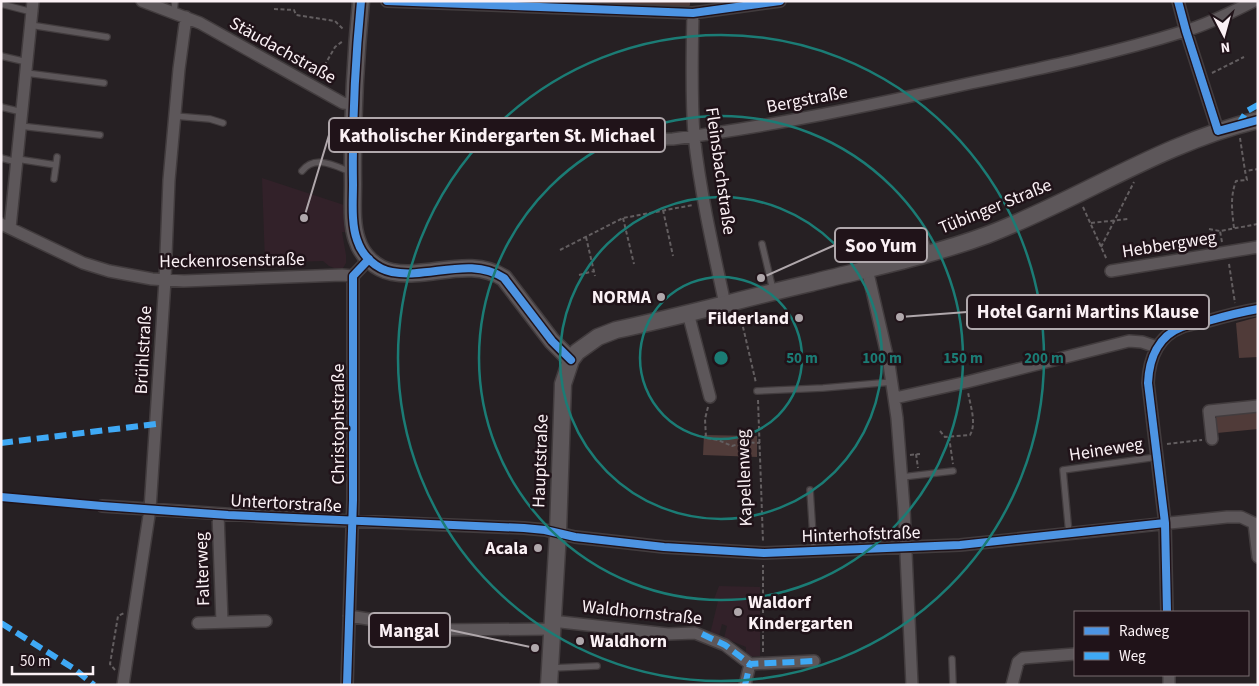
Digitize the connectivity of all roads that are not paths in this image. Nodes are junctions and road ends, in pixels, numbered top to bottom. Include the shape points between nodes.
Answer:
1 (142, 1) edge
2 (361, 1) edge
3 (387, 1) edge
4 (780, 1) edge
5 (1178, 1) edge
6 (1254, 1) edge
7 (1, 4) edge
8 (32, 7) edge
9 (175, 7) edge
10 (693, 13) junction
11 (186, 17) junction
12 (30, 25) junction
13 (1186, 31) junction
14 (108, 36) dead end
15 (1, 56) edge
16 (26, 67) junction
17 (104, 83) dead end
18 (352, 104) junction
19 (1, 107) edge
20 (22, 112) junction
21 (175, 116) junction
22 (1258, 120) edge
23 (223, 123) dead end
24 (20, 126) junction
25 (1218, 131) junction
26 (100, 135) dead end
27 (694, 137) junction
28 (352, 142) junction
29 (57, 156) dead end
30 (1, 158) edge
31 (17, 160) junction
32 (56, 164) junction
33 (302, 171) dead end
34 (353, 173) junction
35 (54, 179) dead end
36 (6, 226) edge
37 (762, 244) dead end
38 (1258, 247) edge
39 (369, 259) junction
40 (867, 269) junction
41 (1111, 271) road end
42 (353, 276) junction
43 (165, 280) junction
44 (774, 292) junction
45 (726, 304) junction
46 (1258, 309) edge
47 (688, 313) junction
48 (1157, 347) junction
49 (571, 360) junction
50 (892, 382) junction
51 (757, 391) road end
52 (710, 398) road end
53 (895, 398) junction
54 (1258, 406) edge
55 (1212, 439) road end
56 (1156, 451) junction
57 (952, 469) road end
58 (902, 475) junction
59 (810, 490) dead end
60 (102, 506) dead end
61 (150, 509) junction
62 (218, 514) junction
63 (352, 521) junction
64 (1165, 524) junction
65 (1256, 524) edge
66 (558, 532) junction
67 (1069, 534) junction
68 (906, 548) junction
69 (814, 552) junction
70 (1258, 557) edge
71 (1167, 611) edge
72 (349, 616) junction
73 (266, 621) dead end
74 (222, 622) junction
75 (198, 623) dead end
76 (552, 625) junction
77 (1074, 654) edge
78 (952, 659) dead end
79 (814, 661) dead end
80 (750, 664) junction
81 (597, 666) dead end
82 (550, 668) junction
83 (123, 685) edge
84 (347, 685) edge
85 (549, 685) edge
86 (745, 685) edge
87 (912, 685) edge
88 (953, 685) edge
89 (1012, 685) edge

1 - 9 street, Stäudachstraße
2 - 18 main road via 354,38
3 - 10 street
4 - 10 street
5 - 13 street
6 - 13 street, Bergstraße
7 - 8 lane
8 - 12 street
9 - 11 street, Stäudachstraße
10 - 27 street, Fleinsbachstraße
11 - 18 street, Stäudachstraße via 343,103
11 - 21 street, Brühlstraße
12 - 14 lane
12 - 16 street
13 - 25 street
13 - 27 street, Bergstraße via 1010,75
15 - 16 lane
16 - 17 lane
16 - 20 street
18 - 28 main road
19 - 20 lane
20 - 24 street
21 - 23 lane
21 - 43 street, Brühlstraße
22 - 25 main road, Tübinger Straße
24 - 26 lane
24 - 31 street
25 - 40 main road, Tübinger Straße via 1173,148 988,235
27 - 28 street, Bergstraße
27 - 45 street, Fleinsbachstraße
28 - 34 main road
29 - 32 lane
30 - 31 lane
31 - 32 lane
31 - 36 street
32 - 35 lane
33 - 34 lane via 316,162
34 - 39 main road via 354,231
36 - 43 street, Heckenrosenstraße via 94,267
37 - 44 lane
38 - 41 street, Hebbergweg via 1224,248
39 - 42 street
39 - 49 main road via 392,272 470,268 495,272 504,278 552,342
40 - 44 main road, Tübinger Straße
40 - 50 street
42 - 43 street, Heckenrosenstraße
42 - 63 street, Christophstraße
43 - 61 street, Brühlstraße
44 - 45 main road, Tübinger Straße
45 - 47 main road, Tübinger Straße
46 - 48 street via 1182,327
47 - 49 main road, Tübinger Straße via 607,333 583,346
47 - 52 street
48 - 53 street via 1129,341
48 - 56 street via 1150,363 1148,383
49 - 66 main road, Hauptstraße via 562,394
50 - 51 lane
50 - 53 street
53 - 58 street
54 - 55 street via 1209,411
56 - 64 street
56 - 67 lane, Heineweg via 1063,470
57 - 58 lane
58 - 68 street
59 - 69 lane, Hinterhofstraße
60 - 61 street, Untertorstraße
61 - 62 street, Untertorstraße
61 - 83 street, Brühlstraße
62 - 63 street, Untertorstraße
62 - 74 street, Falterweg
63 - 66 street, Untertorstraße
63 - 72 street, Christophstraße
64 - 65 street, Hinterhofstraße via 1227,517 1241,517
64 - 67 street, Hinterhofstraße
64 - 71 street
65 - 70 street
66 - 69 street, Hinterhofstraße via 671,548
66 - 76 main road, Hauptstraße
67 - 68 street, Hinterhofstraße
68 - 69 street, Hinterhofstraße
68 - 87 street
72 - 76 street, Waldhornstraße via 438,630
72 - 84 street, Christophstraße
73 - 74 street, Falterweg
74 - 75 street, Falterweg
76 - 80 street, Waldhornstraße via 668,634 695,633 725,645
76 - 82 main road, Hauptstraße
77 - 89 street via 1023,658 1018,662
78 - 88 lane
79 - 80 street
80 - 86 street
81 - 82 lane
82 - 85 main road, Hauptstraße

